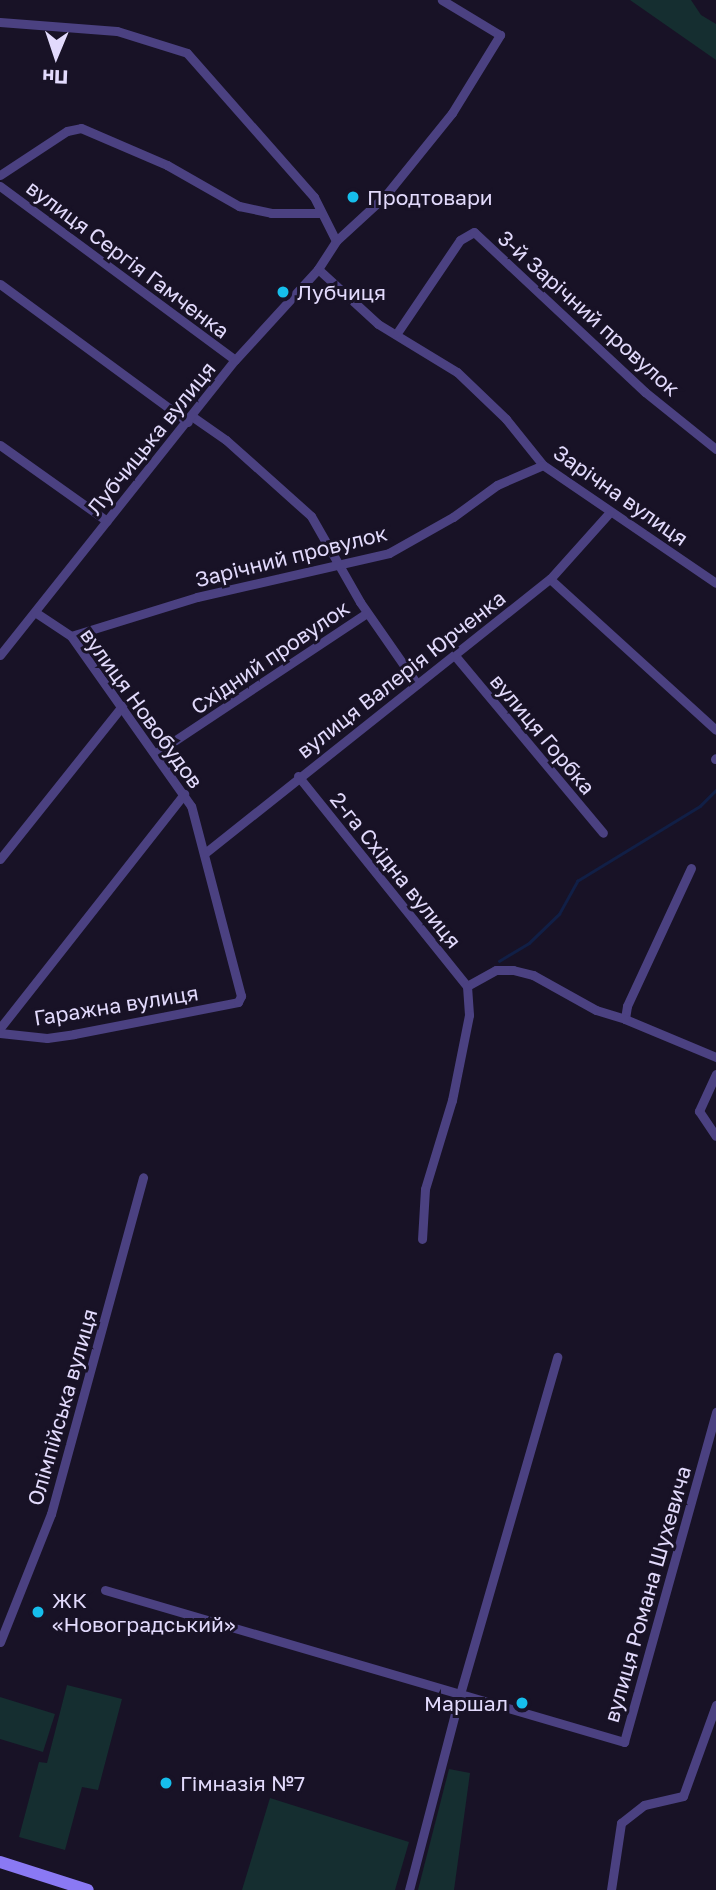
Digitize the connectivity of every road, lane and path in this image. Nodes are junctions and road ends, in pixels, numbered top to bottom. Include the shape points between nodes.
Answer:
1 (442, 0) edge
2 (0, 22) edge
3 (0, 175) edge
4 (0, 187) edge
5 (321, 213) junction
6 (335, 245) junction
7 (318, 269) junction
8 (0, 284) edge
9 (397, 333) junction
10 (235, 360) junction
11 (190, 420) junction
12 (0, 445) edge
13 (716, 449) edge
14 (543, 465) junction
15 (609, 513) junction
16 (107, 521) junction
17 (341, 566) junction
18 (550, 579) junction
19 (716, 583) edge
20 (35, 612) junction
21 (367, 613) junction
22 (71, 636) junction
23 (0, 655) edge
24 (456, 657) junction
25 (417, 684) junction
26 (122, 706) junction
27 (716, 730) edge
28 (156, 753) junction
29 (299, 776) junction
30 (184, 794) junction
31 (603, 833) dead end
32 (205, 853) junction
33 (0, 859) edge
34 (691, 869) dead end
35 (467, 986) junction
36 (238, 1002) joint
37 (625, 1019) junction
38 (0, 1031) edge
39 (716, 1057) edge
40 (716, 1074) edge
41 (716, 1136) edge
42 (144, 1177) dead end
43 (422, 1239) dead end
44 (557, 1357) dead end
45 (716, 1412) edge
46 (105, 1591) dead end
47 (0, 1642) edge
48 (460, 1694) junction
49 (716, 1705) edge
50 (0, 1862) edge
51 (89, 1890) edge
52 (409, 1890) edge
53 (611, 1890) edge

1 - 6 street, Лубчицька вулиця via 500,35 452,113 385,196
2 - 5 street via 45,29 117,31 187,53 314,197
3 - 5 street via 67,131 81,128 167,165 239,206 271,213
4 - 10 street, вулиця Сергія Гамченка
5 - 6 street
6 - 7 street, Лубчицька вулиця
7 - 9 street, Зарічна вулиця via 353,304
7 - 10 street, Лубчицька вулиця
8 - 11 street
9 - 13 street, 3-й Зарічний провулок via 460,240 474,232 645,392
9 - 14 street, Зарічна вулиця via 457,372 506,419
10 - 11 street, Лубчицька вулиця
11 - 16 street, Лубчицька вулиця
11 - 17 street via 226,440 311,516
12 - 16 street
14 - 15 street, Зарічна вулиця
14 - 17 street, Зарічний провулок via 497,485 415,540
15 - 18 street, вулиця Валерія Юрченка
15 - 19 street, Зарічна вулиця
16 - 20 street, Лубчицька вулиця
17 - 21 street
17 - 22 street, Зарічний провулок via 197,597
18 - 24 street, вулиця Валерія Юрченка
18 - 27 street
20 - 22 street, вулиця Новобудов
20 - 23 street, Лубчицька вулиця
21 - 25 street
21 - 28 street, Східний провулок
22 - 26 street, вулиця Новобудов
24 - 25 street, вулиця Валерія Юрченка
24 - 31 street, вулиця Горбка
25 - 29 street, вулиця Валерія Юрченка
26 - 28 street, вулиця Новобудов
26 - 33 street
28 - 30 street, вулиця Новобудов
29 - 32 street, вулиця Валерія Юрченка
29 - 35 street, 2-га Східна вулиця
30 - 32 street, вулиця Новобудов
30 - 38 street
32 - 36 street, вулиця Новобудов via 239,987
34 - 37 street
35 - 37 street via 496,970 513,970
35 - 43 street via 469,1015 452,1100 425,1189
36 - 38 street, Гаражна вулиця via 47,1038
37 - 39 street
40 - 41 street via 699,1111
42 - 47 street, Олімпійська вулиця via 51,1514
44 - 48 street
45 - 48 street, вулиця Романа Шухевича via 624,1742
46 - 48 street, вулиця Романа Шухевича
48 - 52 street
49 - 53 street via 683,1796 644,1805 621,1823
50 - 51 main road

